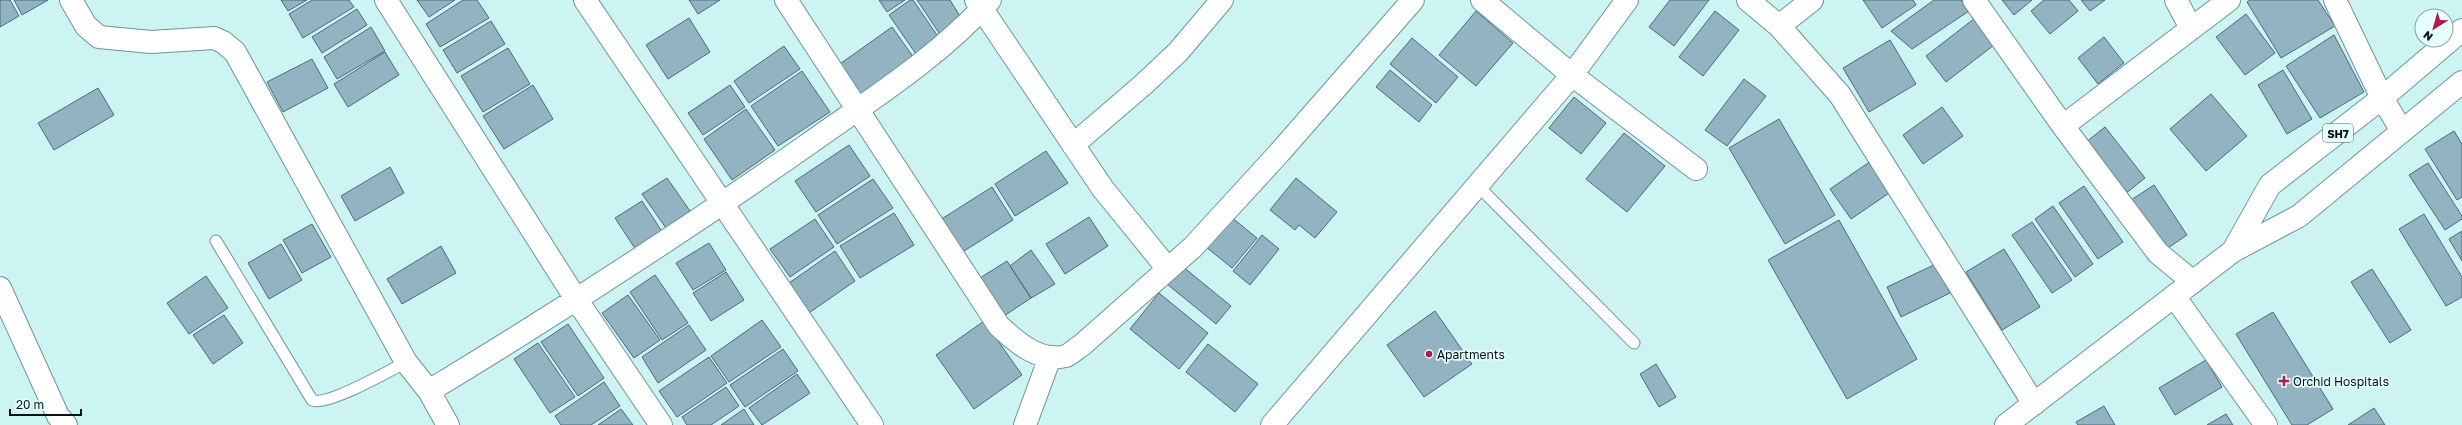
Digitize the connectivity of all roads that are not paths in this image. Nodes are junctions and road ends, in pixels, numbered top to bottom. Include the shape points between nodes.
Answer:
1 (71, 0) edge
2 (386, 0) edge
3 (585, 0) edge
4 (786, 0) edge
5 (1222, 0) edge
6 (1412, 0) edge
7 (1482, 0) edge
8 (1627, 0) edge
9 (1748, 0) edge
10 (1812, 0) edge
11 (1974, 0) edge
12 (2176, 0) edge
13 (2229, 0) edge
14 (2335, 0) edge
15 (982, 3) edge
16 (1779, 26) junction
17 (2191, 28) junction
18 (2462, 30) edge
19 (1572, 75) junction
20 (2462, 82) edge
21 (2382, 98) junction
22 (857, 109) junction
23 (2063, 126) junction
24 (2402, 131) junction
25 (1073, 146) junction
26 (1696, 169) dead end
27 (1477, 185) junction
28 (722, 205) junction
29 (216, 241) dead end
30 (2233, 251) junction
31 (1168, 268) junction
32 (2193, 282) junction
33 (0, 288) edge
34 (2174, 296) junction
35 (576, 299) junction
36 (1634, 343) dead end
37 (1050, 357) junction
38 (406, 362) junction
39 (429, 391) junction
40 (2034, 404) junction
41 (66, 425) edge
42 (448, 425) edge
43 (662, 425) edge
44 (872, 425) edge
45 (1025, 425) edge
46 (1272, 425) edge
47 (2006, 425) edge
48 (2266, 425) edge

1 - 38 street via 86,26 99,37 151,42 214,38 235,52
2 - 35 street
3 - 28 street
4 - 22 street
5 - 25 street via 1178,52
6 - 31 street via 1213,226
7 - 19 street
8 - 19 street
9 - 16 street
10 - 16 street
11 - 23 street
12 - 17 street
13 - 17 street
14 - 21 street
15 - 22 street via 945,45
15 - 25 street
16 - 40 street via 1840,95
17 - 23 street
18 - 21 street, SH7
19 - 26 street
19 - 27 street
20 - 24 street, SH7
21 - 24 street
21 - 30 street, SH7 via 2270,185
22 - 28 street
22 - 37 street via 1000,326 1014,340 1033,352
23 - 32 street via 2158,253
24 - 30 street, SH7 via 2299,216
25 - 31 street via 1103,190
27 - 36 lane
27 - 46 street
28 - 35 street
28 - 44 street
29 - 38 lane via 312,400 320,402 365,384
30 - 32 street, SH7
31 - 37 street via 1082,345 1066,356
32 - 34 street, SH7
33 - 41 street via 58,416
34 - 40 street, SH7
34 - 48 street
35 - 39 street
35 - 43 street
37 - 45 street
38 - 39 street
39 - 42 street
40 - 47 street, SH7

